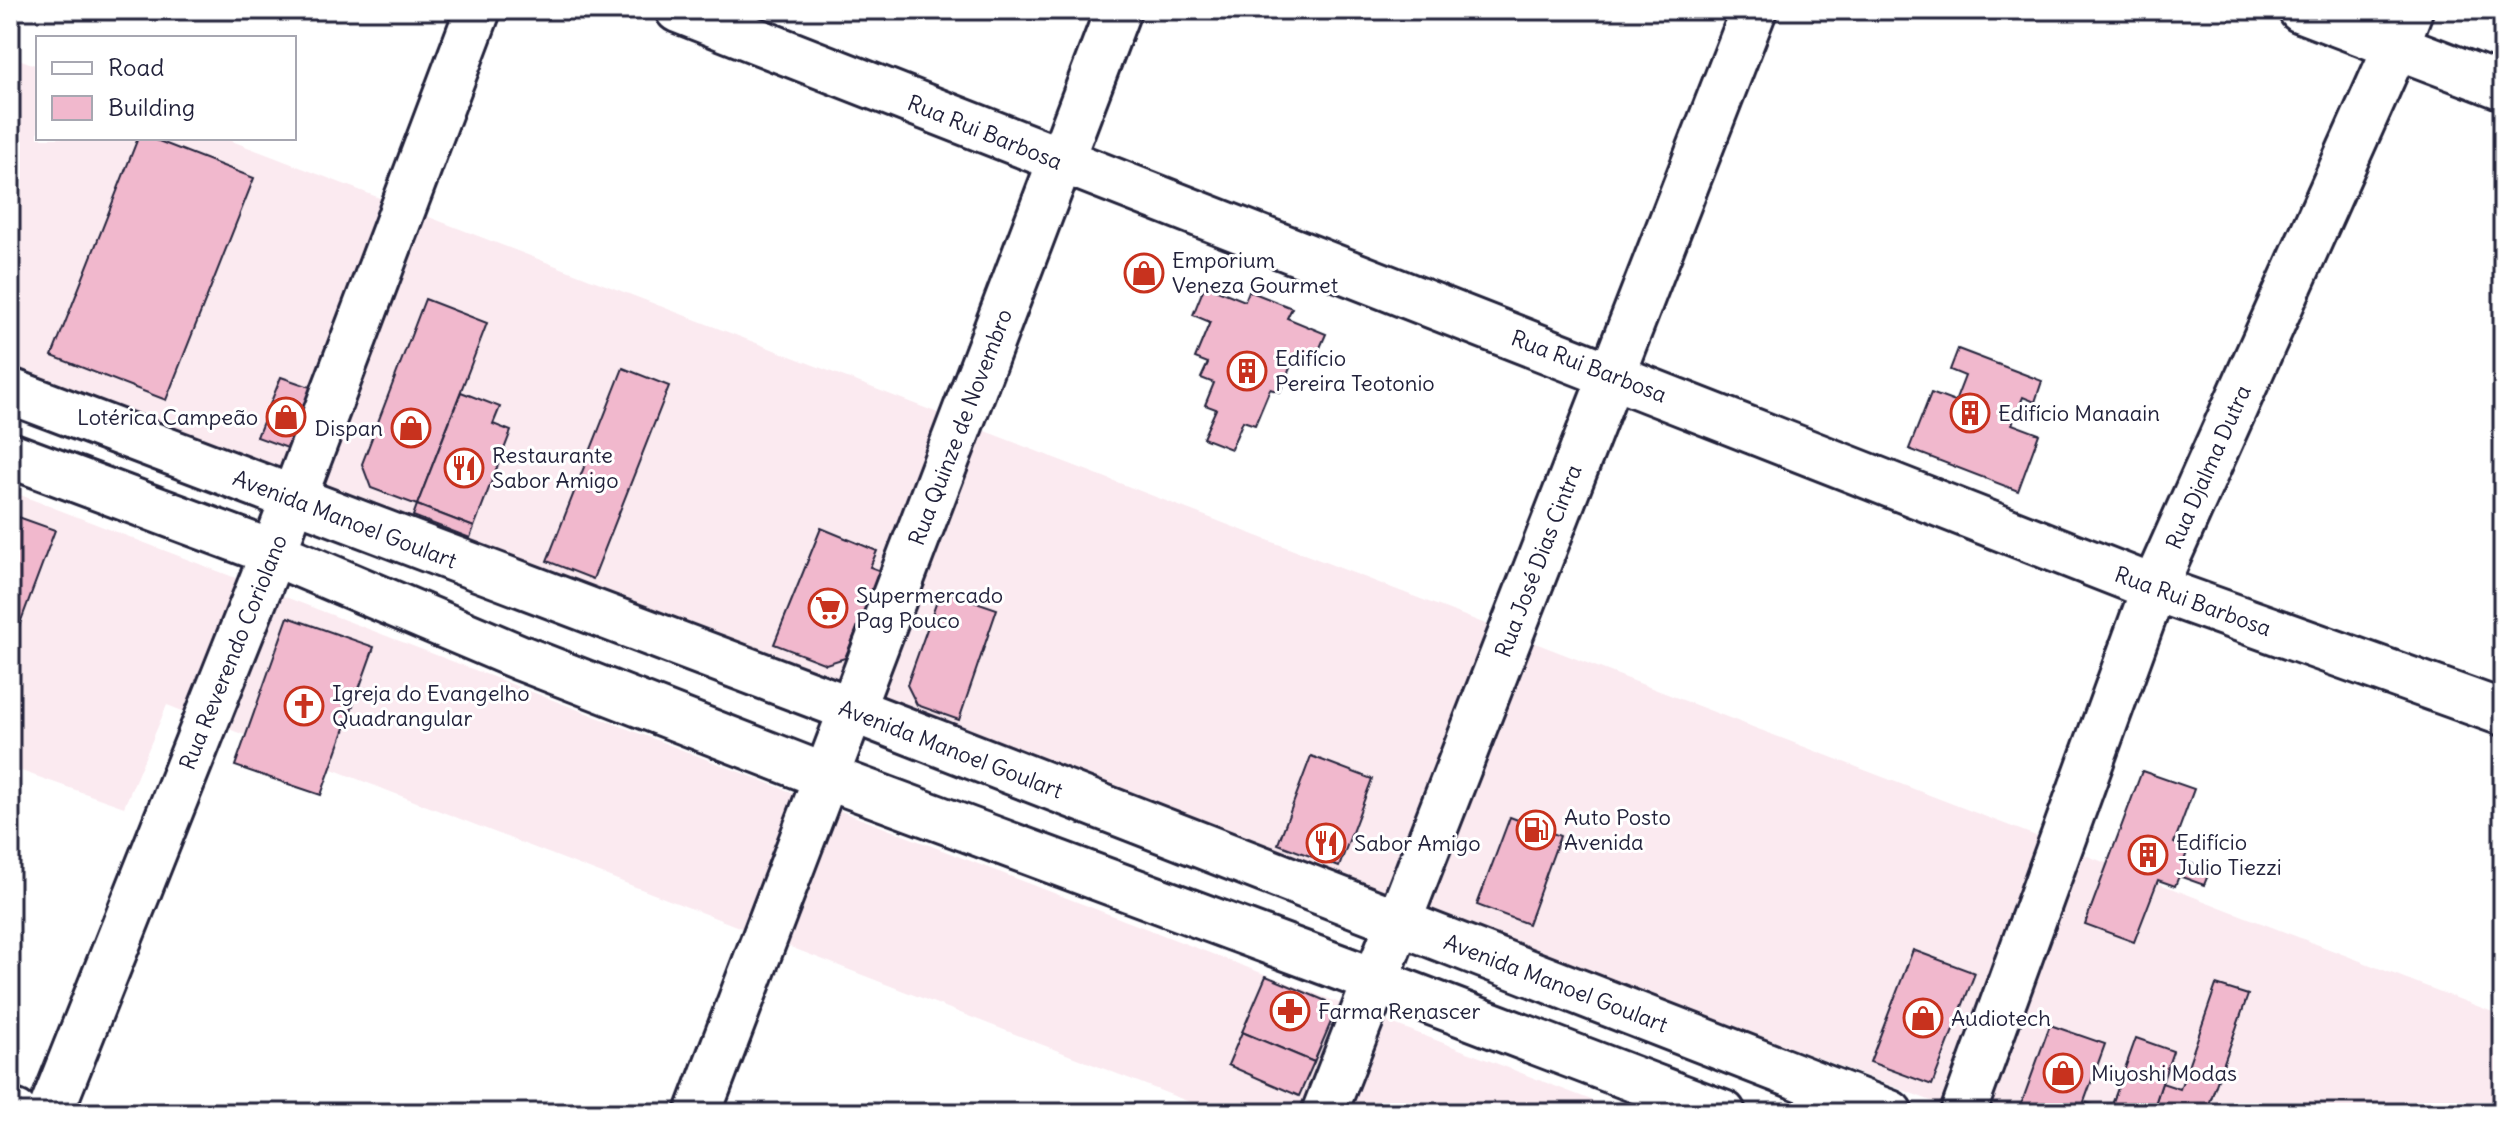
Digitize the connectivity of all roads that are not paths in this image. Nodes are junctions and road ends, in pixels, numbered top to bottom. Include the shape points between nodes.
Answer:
1 (478, 10) edge
2 (678, 10) edge
3 (1118, 10) edge
4 (1754, 10) edge
5 (2301, 10) edge
6 (2403, 29) edge
7 (2503, 87) edge
8 (1060, 162) junction
9 (1611, 375) junction
10 (10, 391) edge
11 (10, 455) edge
12 (293, 500) junction
13 (273, 553) junction
14 (2154, 588) junction
15 (853, 710) junction
16 (2503, 713) edge
17 (827, 777) junction
18 (1398, 921) junction
19 (1376, 981) junction
20 (10, 1111) edge
21 (16, 1113) edge
22 (50, 1113) edge
23 (698, 1113) edge
24 (1324, 1113) edge
25 (1723, 1113) edge
26 (1890, 1113) edge
27 (1963, 1113) edge

1 - 12 street, Rua Reverendo Coriolano
2 - 8 street, Rua Rui Barbosa
3 - 8 street, Rua Quinze de Novembro
4 - 9 street, Rua José Dias Cintra
5 - 6 street
6 - 7 street
6 - 14 street, Rua Djalma Dutra
8 - 9 street, Rua Rui Barbosa
8 - 15 street, Rua Quinze de Novembro
9 - 14 street, Rua Rui Barbosa
9 - 18 street, Rua José Dias Cintra
10 - 12 street, Avenida Manoel Goulart
11 - 13 street
12 - 13 street, Rua Reverendo Coriolano
12 - 15 street, Avenida Manoel Goulart
13 - 17 street via 521,658
13 - 22 street, Rua Reverendo Coriolano
14 - 16 street, Rua Rui Barbosa
14 - 27 street, Rua Djalma Dutra
15 - 17 street, Rua Quinze de Novembro
15 - 18 street, Avenida Manoel Goulart
17 - 19 street
17 - 23 street, Rua Quinze de Novembro
18 - 19 street, Rua José Dias Cintra
18 - 26 street, Avenida Manoel Goulart
19 - 24 street, Rua José Dias Cintra
19 - 25 street
20 - 21 street

